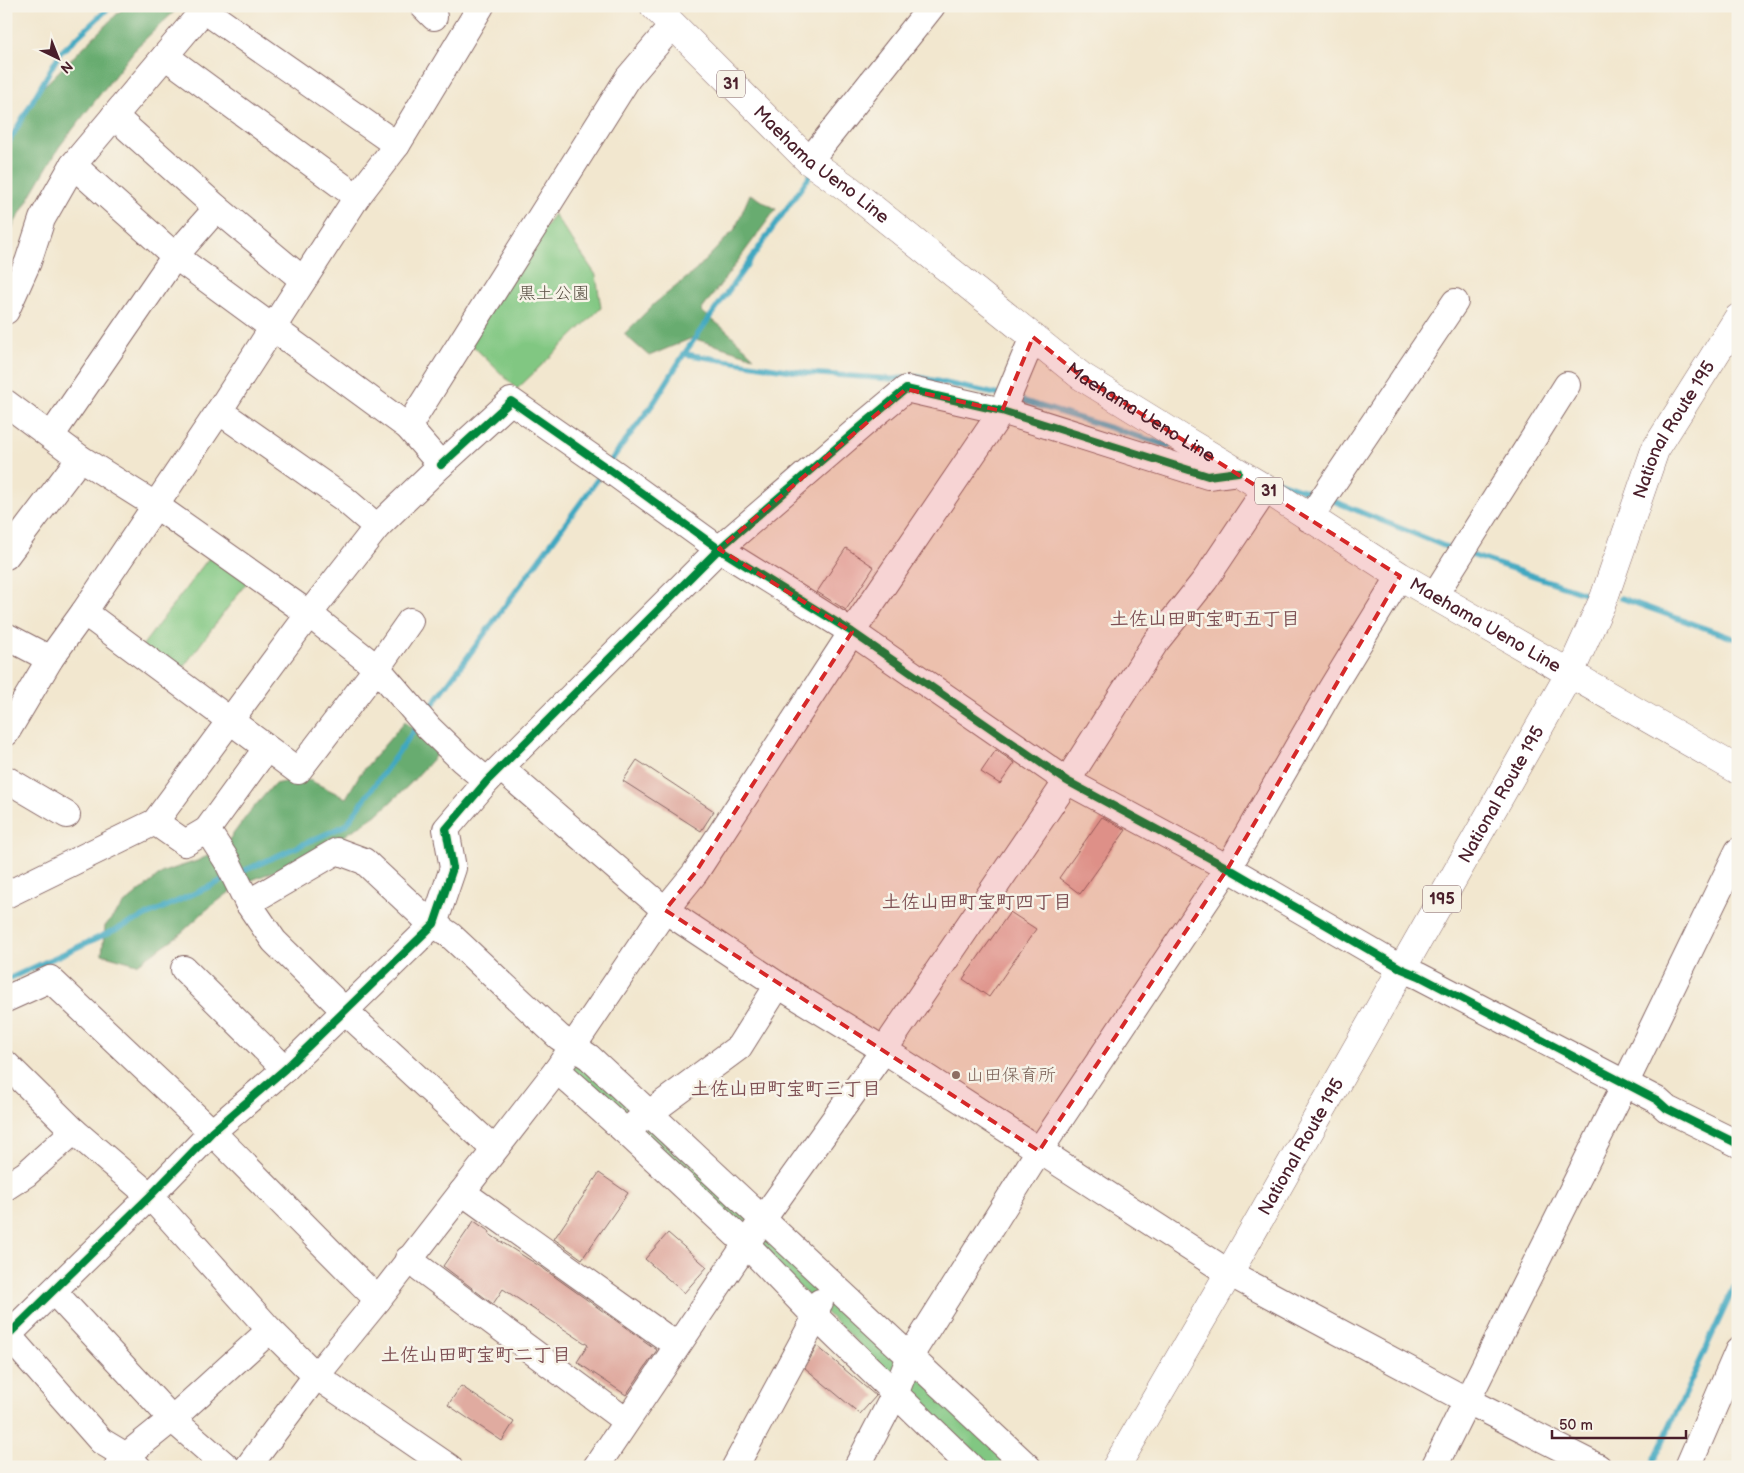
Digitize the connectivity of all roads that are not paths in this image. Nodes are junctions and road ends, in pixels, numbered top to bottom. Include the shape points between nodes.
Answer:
1 (481, 6) edge
2 (654, 6) edge
3 (932, 6) edge
4 (206, 8) edge
5 (673, 25) junction
6 (165, 56) junction
7 (114, 116) junction
8 (397, 144) junction
9 (73, 165) junction
10 (818, 167) junction
11 (358, 197) junction
12 (217, 208) junction
13 (175, 256) junction
14 (303, 280) junction
15 (1455, 302) dead end
16 (6, 311) edge
17 (1738, 318) edge
18 (272, 326) junction
19 (1033, 338) junction
20 (1567, 386) dead end
21 (1006, 401) junction
22 (6, 403) edge
23 (218, 411) junction
24 (408, 427) junction
25 (50, 436) junction
26 (80, 458) junction
27 (441, 465) junction
28 (1238, 472) junction
29 (1266, 489) junction
30 (1318, 505) junction
31 (155, 506) junction
32 (377, 527) junction
33 (719, 549) junction
34 (6, 556) edge
35 (1400, 576) junction
36 (1434, 596) junction
37 (84, 612) junction
38 (309, 614) junction
39 (410, 621) dead end
40 (852, 632) junction
41 (6, 636) edge
42 (50, 659) junction
43 (376, 668) junction
44 (1570, 673) junction
45 (229, 721) junction
46 (6, 733) edge
47 (266, 750) junction
48 (1738, 770) edge
49 (494, 774) junction
50 (6, 780) edge
51 (1067, 782) junction
52 (68, 815) dead end
53 (155, 822) junction
54 (208, 830) junction
55 (1738, 851) edge
56 (1228, 868) junction
57 (6, 894) edge
58 (248, 903) junction
59 (665, 910) junction
60 (434, 924) junction
61 (184, 969) dead end
62 (1402, 969) junction
63 (778, 985) junction
64 (6, 999) edge
65 (344, 1010) junction
66 (574, 1046) junction
67 (884, 1050) junction
68 (6, 1064) edge
69 (284, 1069) junction
70 (556, 1070) junction
71 (1624, 1084) junction
72 (648, 1113) junction
73 (74, 1131) junction
74 (212, 1132) junction
75 (626, 1132) junction
76 (1738, 1144) edge
77 (494, 1149) junction
78 (1038, 1151) junction
79 (6, 1187) edge
80 (462, 1192) junction
81 (150, 1196) junction
82 (763, 1219) junction
83 (746, 1244) junction
84 (408, 1259) junction
85 (1229, 1273) junction
86 (833, 1285) junction
87 (54, 1292) junction
88 (378, 1300) junction
89 (816, 1317) junction
90 (270, 1330) junction
91 (7, 1335) edge
92 (676, 1345) junction
93 (1738, 1351) edge
94 (910, 1356) junction
95 (316, 1376) junction
96 (896, 1392) junction
97 (1466, 1400) junction
98 (172, 1419) junction
99 (626, 1421) junction
100 (127, 1463) edge
101 (226, 1467) edge
102 (248, 1467) edge
103 (449, 1467) edge
104 (596, 1467) edge
105 (735, 1467) edge
106 (858, 1467) edge
107 (971, 1467) edge
108 (1028, 1467) edge
109 (1116, 1467) edge
110 (1434, 1467) edge
111 (1598, 1467) edge
112 (1688, 1467) edge

1 - 8 street
2 - 5 main road, Maehama Ueno Line / 31
3 - 10 street
4 - 6 street
4 - 8 street
5 - 10 main road, Maehama Ueno Line / 31
5 - 24 street via 628,78
6 - 7 street
6 - 11 street
7 - 9 street
7 - 12 street
8 - 11 street
9 - 13 street
9 - 16 street via 42,219 28,262
10 - 19 main road, Maehama Ueno Line / 31
11 - 14 street
12 - 13 street
12 - 14 street
13 - 18 street
13 - 25 street
14 - 18 street
15 - 30 street
17 - 44 main road, National Route 195 / 195 via 1655,450 1604,598
18 - 23 street
18 - 24 street
19 - 21 street
19 - 28 main road, Maehama Ueno Line / 31 via 1081,376
20 - 36 street
21 - 28 street via 1208,476
21 - 33 street via 906,389
21 - 40 street
22 - 25 street
23 - 31 street
23 - 32 street via 342,498
24 - 27 street
25 - 26 street
26 - 31 street
26 - 34 street
27 - 32 street
27 - 33 street via 511,401
28 - 29 main road, Maehama Ueno Line / 31
29 - 30 main road, Maehama Ueno Line / 31
29 - 51 street via 1205,580 1154,643
30 - 35 main road, Maehama Ueno Line / 31
31 - 37 street
31 - 38 street
32 - 38 street
33 - 40 street
33 - 49 street
35 - 36 main road, Maehama Ueno Line / 31
35 - 56 street
36 - 44 main road, Maehama Ueno Line / 31
37 - 42 street
37 - 45 street
38 - 43 street
38 - 45 street
39 - 43 street
40 - 51 street
40 - 59 street via 695,873
41 - 42 street
42 - 46 street
43 - 47 street via 298,771
43 - 49 street via 462,760
44 - 48 main road, Maehama Ueno Line / 31
44 - 62 main road, National Route 195 / 195
45 - 47 street
45 - 53 street
47 - 54 street
49 - 59 street
49 - 60 street via 446,829 453,868
50 - 52 street
51 - 56 street
51 - 67 street
53 - 54 street via 185,843
53 - 57 street
54 - 58 street
55 - 71 street
56 - 62 street
56 - 78 street
58 - 60 street via 337,851 364,861
58 - 65 street via 274,941
59 - 63 street
59 - 66 street
60 - 65 street
60 - 66 street via 450,935 559,1037
61 - 69 street
62 - 71 street
62 - 85 main road, National Route 195 / 195
63 - 67 street
63 - 72 street via 739,1047
64 - 74 street via 50,979
65 - 69 street
65 - 77 street
66 - 70 street
66 - 72 street
67 - 78 street
67 - 82 street
68 - 73 street
69 - 74 street
70 - 75 street
70 - 77 street
71 - 76 street
71 - 97 street
72 - 75 street
72 - 82 street
73 - 79 street via 26,1174
73 - 81 street
74 - 81 street
74 - 88 street
75 - 83 street
77 - 80 street
78 - 85 street
78 - 94 street
80 - 84 street
80 - 92 street
81 - 87 street
81 - 90 street
82 - 83 street
82 - 86 street
83 - 89 street
83 - 92 street
84 - 88 street
84 - 99 street
85 - 97 street
85 - 109 main road, National Route 195 / 195
86 - 89 street via 818,1304
86 - 94 street
87 - 91 street
87 - 98 street
88 - 95 street
89 - 96 street
89 - 105 street
90 - 95 street
90 - 98 street
91 - 100 street via 101,1441
92 - 99 street
93 - 112 street
94 - 96 street
94 - 108 street
95 - 102 street
95 - 103 street
96 - 106 street
96 - 107 street
97 - 110 street
97 - 111 street
98 - 100 street
98 - 101 street
99 - 104 street

